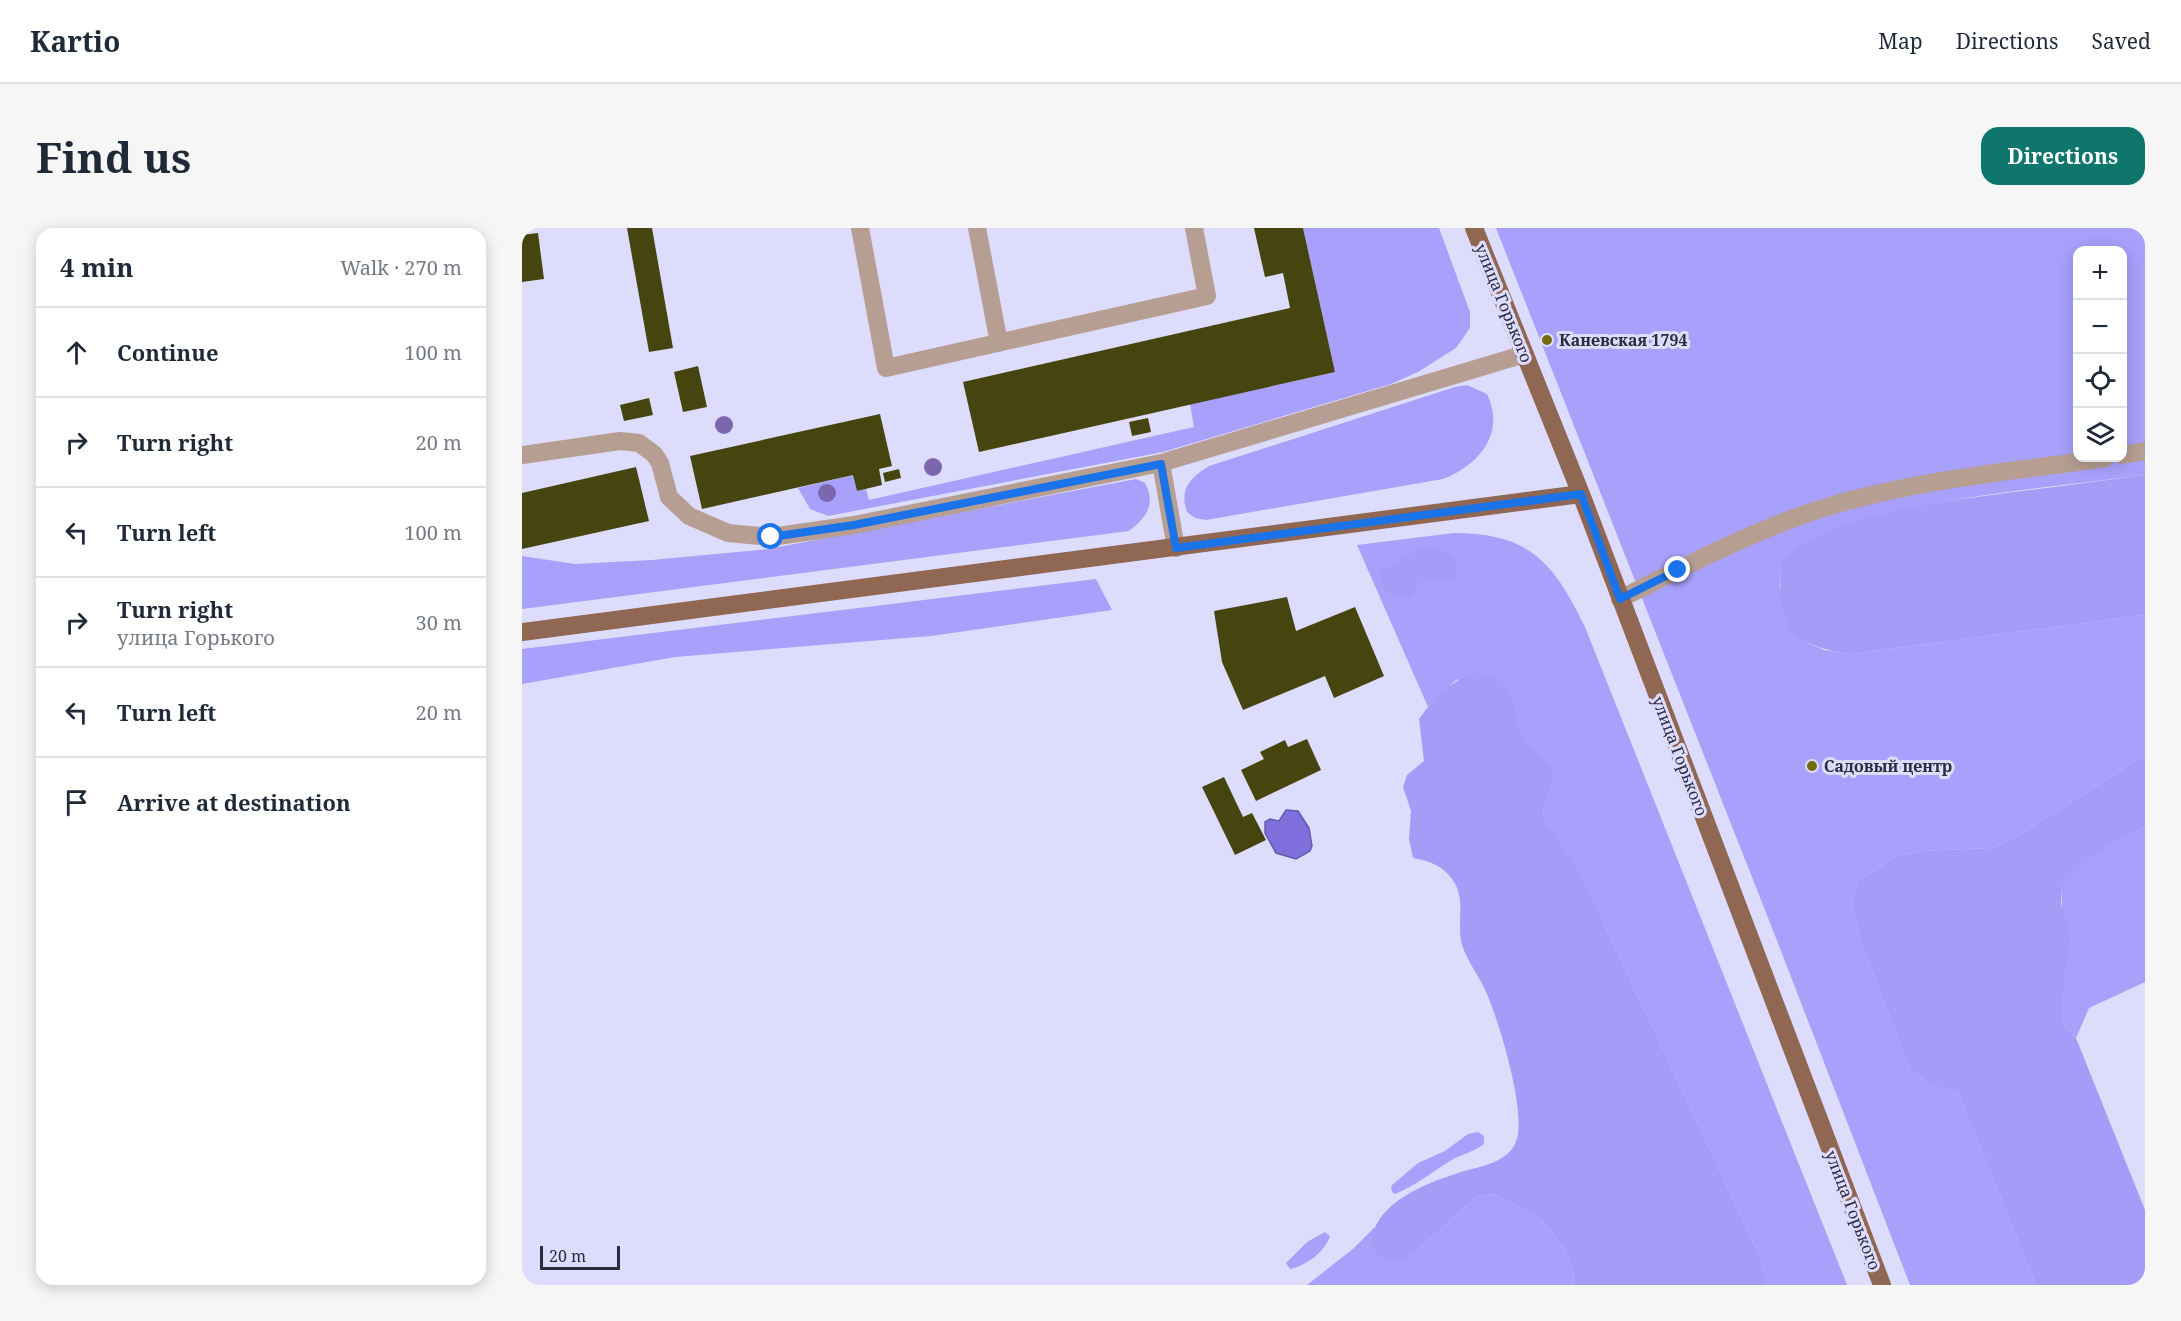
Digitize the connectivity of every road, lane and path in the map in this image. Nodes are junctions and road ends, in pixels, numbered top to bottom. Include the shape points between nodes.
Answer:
1 (860, 228) edge
2 (977, 228) edge
3 (1194, 228) edge
4 (1474, 228) edge
5 (999, 343) junction
6 (1525, 354) junction
7 (2145, 451) edge
8 (522, 454) edge
9 (2127, 454) edge
10 (2078, 462) edge
11 (1161, 464) junction
12 (1581, 494) junction
13 (1176, 548) junction
14 (1620, 599) junction
15 (522, 632) edge
16 (1882, 1285) edge

1 - 5 lane via 886,368
2 - 5 lane
3 - 5 lane via 1207,296
4 - 6 main road, улица Горького
6 - 11 lane
6 - 12 main road, улица Горького
7 - 9 lane
8 - 11 lane via 620,441 639,443 654,454 669,497 689,516 728,533 771,537 854,525
10 - 14 lane via 1886,491 1798,516
11 - 13 lane
12 - 13 main road
12 - 14 main road, улица Горького
13 - 15 main road
14 - 16 main road, улица Горького

